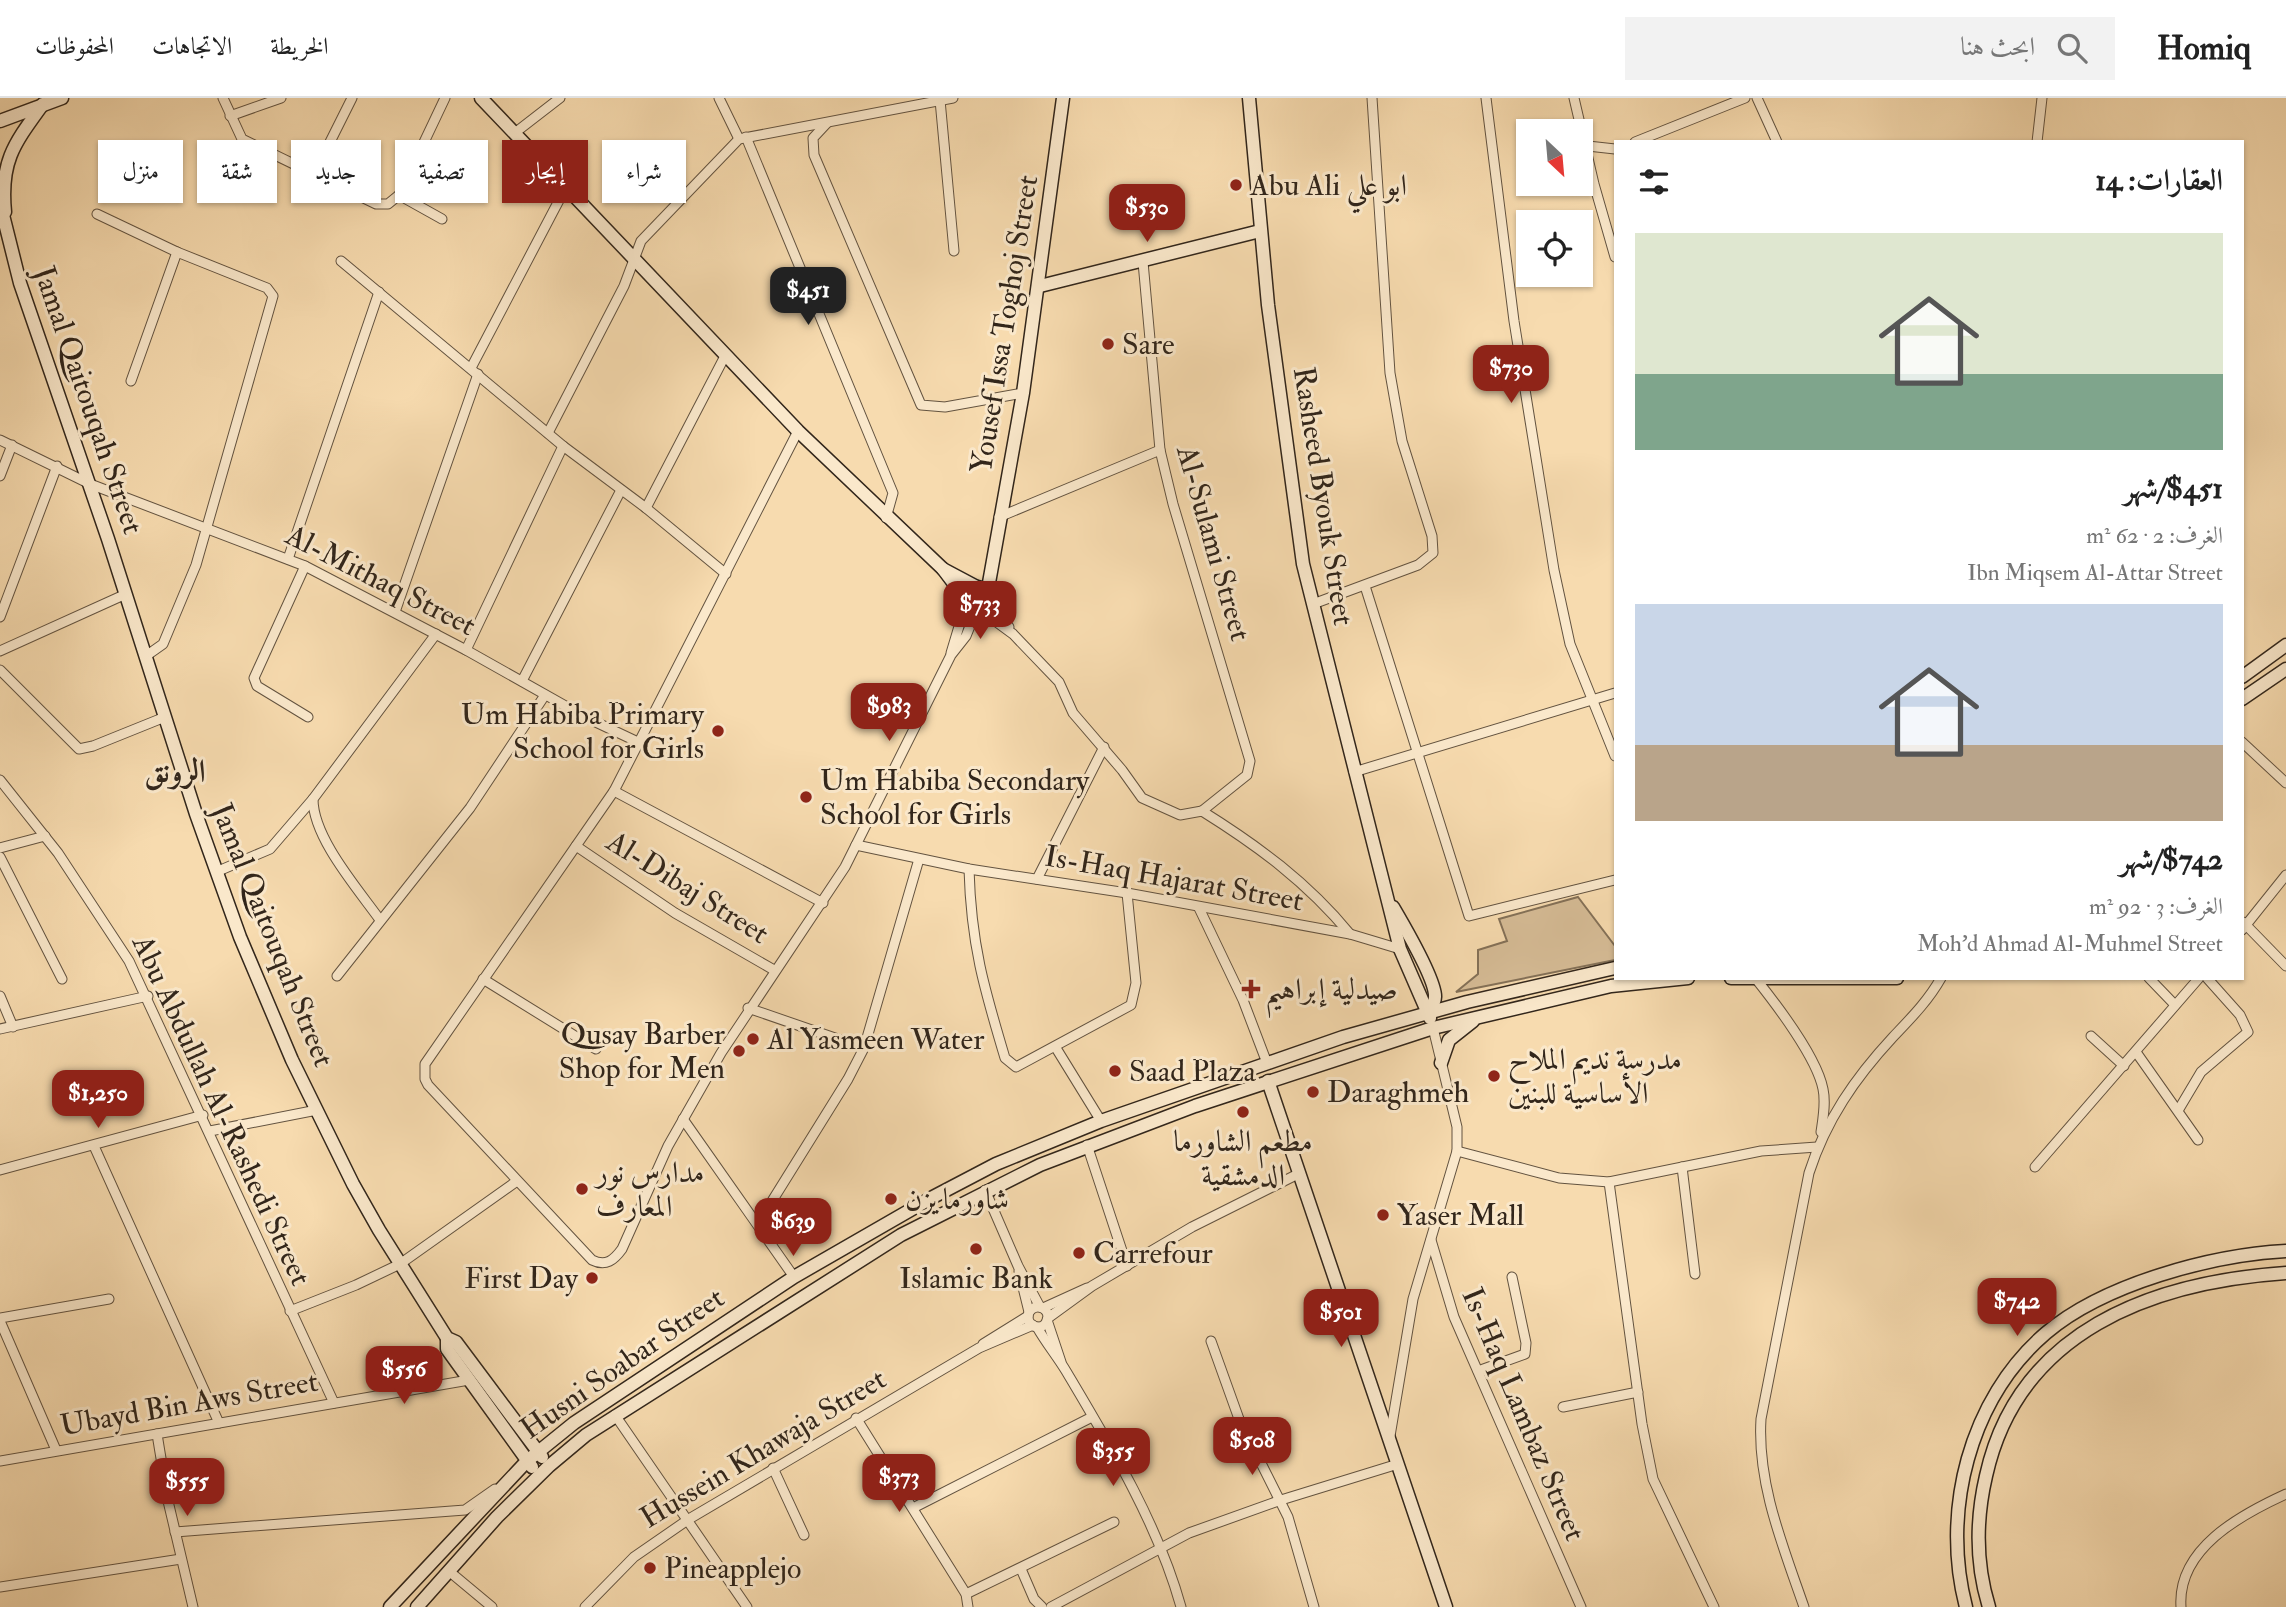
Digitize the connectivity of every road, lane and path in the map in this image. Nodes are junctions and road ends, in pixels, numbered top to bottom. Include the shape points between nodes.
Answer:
1 (62, 98) edge
2 (223, 98) edge
3 (281, 98) edge
4 (352, 98) edge
5 (444, 98) edge
6 (481, 98) edge
7 (560, 98) edge
8 (719, 98) edge
9 (953, 98) edge
10 (1063, 98) edge
11 (1249, 98) edge
12 (1372, 98) edge
13 (1486, 98) edge
14 (1574, 98) edge
15 (1745, 98) edge
16 (1757, 98) edge
17 (2042, 98) edge
18 (940, 100) junction
19 (909, 102) edge
20 (43, 104) junction
21 (230, 116) junction
22 (1580, 119) edge
23 (0, 121) edge
24 (829, 121) junction
25 (516, 132) junction
26 (742, 138) junction
27 (331, 140) edge
28 (425, 140) edge
29 (523, 140) edge
30 (1639, 140) edge
31 (1776, 140) edge
32 (2037, 140) edge
33 (1593, 147) edge
34 (1614, 149) edge
35 (291, 163) edge
36 (1593, 178) edge
37 (395, 199) edge
38 (0, 203) edge
39 (374, 203) edge
40 (413, 203) edge
41 (558, 203) edge
42 (581, 203) edge
43 (97, 214) dead end
44 (6, 219) junction
45 (442, 219) dead end
46 (1261, 231) junction
47 (0, 234) edge
48 (10, 248) junction
49 (954, 251) dead end
50 (177, 252) junction
51 (1614, 254) edge
52 (635, 259) junction
53 (341, 261) dead end
54 (1143, 262) junction
55 (1040, 286) junction
56 (379, 292) junction
57 (725, 356) junction
58 (474, 371) junction
59 (131, 382) dead end
60 (1023, 393) junction
61 (798, 431) junction
62 (548, 433) junction
63 (0, 440) edge
64 (12, 445) junction
65 (563, 446) junction
66 (1160, 450) junction
67 (57, 466) junction
68 (0, 476) edge
69 (90, 484) junction
70 (621, 490) junction
71 (646, 508) junction
72 (999, 517) junction
73 (886, 518) junction
74 (206, 530) junction
75 (288, 559) junction
76 (304, 566) junction
77 (943, 569) junction
78 (726, 574) junction
79 (1365, 586) junction
80 (982, 591) junction
81 (126, 594) junction
82 (1313, 604) junction
83 (972, 605) junction
84 (396, 612) junction
85 (0, 617) edge
86 (436, 634) junction
87 (1013, 634) junction
88 (2286, 645) edge
89 (0, 650) edge
90 (466, 650) junction
91 (146, 656) junction
92 (2286, 669) edge
93 (0, 670) edge
94 (2244, 676) edge
95 (522, 681) junction
96 (1614, 693) edge
97 (545, 695) junction
98 (2244, 698) edge
99 (1591, 699) junction
100 (165, 717) junction
101 (308, 718) dead end
102 (640, 743) junction
103 (2244, 744) edge
104 (1104, 747) junction
105 (1417, 753) junction
106 (1614, 754) edge
107 (1354, 772) junction
108 (0, 780) edge
109 (2286, 783) edge
110 (614, 791) junction
111 (313, 799) junction
112 (1202, 811) junction
113 (45, 836) junction
114 (856, 845) junction
115 (576, 846) junction
116 (0, 848) edge
117 (0, 857) edge
118 (919, 859) junction
119 (969, 869) junction
120 (216, 872) junction
121 (2286, 875) edge
122 (1037, 878) junction
123 (1614, 880) edge
124 (1127, 893) junction
125 (1386, 895) junction
126 (823, 903) junction
127 (1199, 908) junction
128 (380, 920) junction
129 (2244, 924) edge
130 (2244, 926) edge
131 (1350, 934) junction
132 (1400, 949) junction
133 (2286, 966) edge
134 (1614, 968) edge
135 (774, 970) junction
136 (337, 975) dead end
137 (62, 979) dead end
138 (483, 979) junction
139 (1669, 980) edge
140 (1757, 980) edge
141 (1940, 980) edge
142 (2151, 980) edge
143 (2197, 980) edge
144 (2209, 980) edge
145 (0, 996) edge
146 (148, 996) junction
147 (2175, 1005) junction
148 (748, 1008) junction
149 (1428, 1012) junction
150 (1480, 1017) junction
151 (13, 1027) junction
152 (1433, 1028) junction
153 (0, 1029) edge
154 (2091, 1036) dead end
155 (864, 1048) junction
156 (1056, 1048) junction
157 (596, 1049) dead end
158 (2136, 1052) junction
159 (1267, 1063) junction
160 (1441, 1063) junction
161 (2124, 1066) junction
162 (1268, 1081) junction
163 (1148, 1104) junction
164 (2179, 1109) junction
165 (317, 1110) junction
166 (203, 1115) junction
167 (683, 1119) junction
168 (1101, 1121) junction
169 (1155, 1121) junction
170 (210, 1131) junction
171 (2198, 1140) dead end
172 (1819, 1143) junction
173 (1087, 1145) junction
174 (94, 1146) junction
175 (1457, 1150) junction
176 (1682, 1167) junction
177 (2035, 1167) dead end
178 (0, 1170) edge
179 (1297, 1174) junction
180 (517, 1181) junction
181 (1609, 1182) junction
182 (985, 1190) junction
183 (759, 1222) junction
184 (1430, 1238) junction
185 (2286, 1251) edge
186 (400, 1264) junction
187 (1018, 1266) junction
188 (1127, 1266) junction
189 (2286, 1273) edge
190 (1695, 1274) dead end
191 (794, 1277) junction
192 (1512, 1277) dead end
193 (1092, 1286) junction
194 (109, 1299) dead end
195 (1041, 1308) junction
196 (290, 1311) junction
197 (1028, 1314) junction
198 (0, 1319) edge
199 (1047, 1319) junction
200 (1035, 1326) junction
201 (447, 1338) junction
202 (1211, 1341) dead end
203 (979, 1348) junction
204 (1061, 1362) junction
205 (1478, 1371) junction
206 (470, 1380) junction
207 (1638, 1392) junction
208 (334, 1403) junction
209 (1563, 1407) dead end
210 (615, 1415) junction
211 (1092, 1417) junction
212 (856, 1418) junction
213 (219, 1423) junction
214 (157, 1434) junction
215 (509, 1437) junction
216 (1390, 1441) junction
217 (56, 1450) junction
218 (538, 1452) junction
219 (0, 1461) edge
220 (527, 1461) junction
221 (1398, 1464) junction
222 (549, 1466) junction
223 (773, 1468) junction
224 (539, 1475) junction
225 (513, 1476) junction
226 (2286, 1494) edge
227 (1281, 1500) junction
228 (913, 1508) junction
229 (689, 1519) junction
230 (1114, 1522) dead end
231 (175, 1532) junction
232 (804, 1535) dead end
233 (1160, 1546) junction
234 (181, 1559) junction
235 (1021, 1569) junction
236 (450, 1573) junction
237 (0, 1587) edge
238 (966, 1594) junction
239 (192, 1607) edge
240 (390, 1607) edge
241 (417, 1607) edge
242 (492, 1607) edge
243 (585, 1607) edge
244 (747, 1607) edge
245 (968, 1607) edge
246 (1042, 1607) edge
247 (1051, 1607) edge
248 (1181, 1607) edge
249 (1314, 1607) edge
250 (1446, 1607) edge
251 (1581, 1607) edge
252 (1714, 1607) edge
253 (1804, 1607) edge
254 (1966, 1607) edge
255 (1989, 1607) edge
256 (2181, 1607) edge

1 - 20 street
2 - 21 street
3 - 21 street
4 - 27 street
5 - 28 street
6 - 25 street
7 - 25 street
8 - 26 street
9 - 18 street
10 - 55 street, Yousef Issa Toghoj Street
11 - 46 street, Rasheed Byouk Street
12 - 79 street via 1392,385 1402,441 1434,545 1428,560
13 - 99 street via 1516,334 1554,570 1570,643
14 - 22 street
15 - 30 street
16 - 31 street
17 - 32 street
18 - 19 street
18 - 49 street
19 - 24 street
20 - 23 street
20 - 44 street via 7,160 3,177
21 - 35 street via 242,139
24 - 26 street
24 - 60 street via 813,138 814,155 918,400 934,408
25 - 29 street
26 - 52 street via 641,241
26 - 73 street via 893,493
33 - 34 street
36 - 51 street
37 - 39 street via 388,205
38 - 44 street, Jamal Qaitouqah Street
40 - 45 street
41 - 58 street
42 - 52 street
43 - 50 street
44 - 48 street, Jamal Qaitouqah Street
46 - 54 street
46 - 82 street, Rasheed Byouk Street via 1293,498
47 - 48 street, Jamal Qaitouqah Street
48 - 69 street, Jamal Qaitouqah Street
50 - 59 street
50 - 74 street via 268,288 273,296
52 - 57 street
52 - 62 street
53 - 56 street
54 - 55 street
54 - 66 street, Al-Sulami Street
55 - 60 street, Yousef Issa Toghoj Street
56 - 58 street
56 - 75 street
57 - 61 street
57 - 71 street
58 - 62 street
58 - 84 street
60 - 72 street, Yousef Issa Toghoj Street
61 - 73 street
61 - 78 street
62 - 65 street
63 - 64 street, Al-Mithaq Street
64 - 67 street, Al-Mithaq Street
64 - 68 street
65 - 70 street
65 - 90 street
66 - 72 street
66 - 112 street, Al-Sulami Street via 1250,761 1247,775
67 - 69 street, Al-Mithaq Street
67 - 85 street
69 - 74 street, Al-Mithaq Street
69 - 81 street, Jamal Qaitouqah Street
70 - 71 street
70 - 95 street
71 - 78 street
72 - 80 street, Yousef Issa Toghoj Street
73 - 77 street
74 - 75 street, Al-Mithaq Street
74 - 91 street via 163,644
75 - 76 street, Al-Mithaq Street
76 - 84 street, Al-Mithaq Street
76 - 101 street via 254,678 257,686
77 - 80 street
77 - 83 street
78 - 102 street
79 - 82 street
79 - 105 street
80 - 83 street via 985,605
80 - 83 street via 968,590
80 - 87 street
81 - 89 street
81 - 91 street, Jamal Qaitouqah Street
82 - 107 street, Rasheed Byouk Street
83 - 87 street
83 - 114 street
84 - 86 street, Al-Mithaq Street
86 - 90 street, Al-Mithaq Street
86 - 111 street
87 - 104 street via 1059,682 1073,713
88 - 94 street
90 - 95 street, Al-Mithaq Street
91 - 100 street, Jamal Qaitouqah Street
92 - 98 street
93 - 100 street via 79,748
95 - 97 street, Al-Mithaq Street
96 - 99 street
97 - 102 street, Al-Mithaq Street
97 - 128 street via 470,808
99 - 105 street
99 - 106 street
100 - 120 street, Jamal Qaitouqah Street
102 - 110 street
103 - 109 street
104 - 112 street via 1142,798 1180,815
104 - 122 street
105 - 107 street
105 - 123 street via 1469,916
107 - 125 street, Rasheed Byouk Street
108 - 113 street, Abu Abdullah Al-Rashedi Street
110 - 115 street
110 - 126 street
111 - 120 street via 270,849
111 - 128 street via 322,834
112 - 131 street via 1290,872
113 - 116 street
113 - 146 street, Abu Abdullah Al-Rashedi Street via 110,929
114 - 118 street, Is-Haq Hajarat Street
114 - 126 street
115 - 135 street, Al-Dibaj Street via 675,913
115 - 138 street
117 - 137 street
118 - 119 street, Is-Haq Hajarat Street
118 - 155 street
119 - 122 street, Is-Haq Hajarat Street
119 - 156 street via 978,969 1005,1059 1011,1066 1023,1066
120 - 165 street, Jamal Qaitouqah Street via 270,1013
121 - 129 street
122 - 124 street, Is-Haq Hajarat Street
124 - 127 street, Is-Haq Hajarat Street
124 - 156 street via 1136,983 1131,1005
125 - 132 street, Rasheed Byouk Street
125 - 149 street, Rasheed Byouk Street via 1434,990 1435,1000
126 - 135 street
127 - 131 street, Is-Haq Hajarat Street
127 - 159 street
128 - 136 street
130 - 133 street
131 - 132 street, Is-Haq Hajarat Street
132 - 149 street, Rasheed Byouk Street
134 - 149 street, Husni Soabar Street
135 - 148 street
138 - 157 street
138 - 180 street via 425,1064 425,1079
139 - 150 street, Husni Soabar Street via 1611,986
140 - 172 street via 1820,1078 1824,1095
141 - 172 street via 1928,1000 1852,1085
142 - 147 street
143 - 147 street
144 - 164 street via 2248,1032 2201,1072
145 - 151 street
146 - 151 street
146 - 166 street, Abu Abdullah Al-Rashedi Street
147 - 158 street
148 - 155 street
148 - 167 street
149 - 152 street
149 - 159 street, Husni Soabar Street
150 - 152 street, Husni Soabar Street
150 - 160 street via 1449,1040
151 - 153 street
152 - 160 street
152 - 162 street, Husni Soabar Street
154 - 161 street
155 - 183 street
156 - 168 street
158 - 161 street
158 - 164 street
159 - 163 street, Husni Soabar Street
160 - 175 street via 1457,1128
161 - 177 street
162 - 169 street, Husni Soabar Street
162 - 179 street
163 - 168 street, Husni Soabar Street
163 - 169 street
164 - 171 street
165 - 170 street
165 - 186 street, Jamal Qaitouqah Street
166 - 170 street, Abu Abdullah Al-Rashedi Street
166 - 174 street
167 - 180 street via 622,1249 604,1264 585,1254
167 - 183 street
168 - 191 street, Husni Soabar Street via 996,1164 890,1219
169 - 173 street, Husni Soabar Street
170 - 196 street, Abu Abdullah Al-Rashedi Street
172 - 176 street
172 - 253 street via 1809,1173 1759,1442 1775,1523
173 - 182 street, Husni Soabar Street
173 - 188 street
174 - 178 street
174 - 213 street
175 - 181 street via 1559,1178
175 - 184 street
176 - 181 street
176 - 190 street
179 - 188 street
179 - 216 street
180 - 186 street
181 - 207 street
182 - 187 street
182 - 210 street, Husni Soabar Street via 870,1253
183 - 191 street
184 - 205 street, Is-Haq Lambaz Street via 1443,1288
184 - 216 street via 1405,1338
185 - 254 street via 2223,1259 2124,1290 2061,1322 2025,1355 1985,1417 1964,1473 1956,1529
186 - 196 street
186 - 201 street, Jamal Qaitouqah Street
187 - 195 street
187 - 197 street
188 - 193 street
189 - 255 street via 2202,1283 2143,1302 2084,1332 2040,1366 2007,1413 1986,1474 1979,1551
191 - 218 street, Husni Soabar Street via 633,1381
192 - 205 street via 1525,1354
193 - 195 street
193 - 199 street
194 - 198 street
195 - 197 street, Hussein Khawaja Street
195 - 199 street
196 - 208 street, Abu Abdullah Al-Rashedi Street
197 - 200 street
197 - 203 street, Hussein Khawaja Street
198 - 217 street
199 - 200 street, Hussein Khawaja Street
199 - 204 street
200 - 203 street, Hussein Khawaja Street
200 - 204 street
201 - 206 street, Jamal Qaitouqah Street via 447,1349
201 - 218 street, Jamal Qaitouqah Street via 456,1342
202 - 227 street via 1239,1419
203 - 212 street, Hussein Khawaja Street
204 - 211 street
205 - 251 street, Is-Haq Lambaz Street
206 - 208 street, Ubayd Bin Aws Street
206 - 215 street, Jamal Qaitouqah Street
207 - 209 street
207 - 252 street via 1653,1479
208 - 213 street, Ubayd Bin Aws Street
210 - 222 street, Husni Soabar Street
210 - 229 street
211 - 228 street
211 - 233 street
212 - 223 street, Hussein Khawaja Street
212 - 228 street
213 - 214 street, Ubayd Bin Aws Street
214 - 217 street, Ubayd Bin Aws Street
214 - 231 street
215 - 220 street, Jamal Qaitouqah Street
215 - 225 street via 516,1466
216 - 221 street
217 - 219 street, Ubayd Bin Aws Street
218 - 220 street, Husni Soabar Street
218 - 222 street, Jamal Qaitouqah Street
220 - 224 street, Jamal Qaitouqah Street
220 - 225 street, Husni Soabar Street
221 - 227 street
221 - 250 street
222 - 224 street, Husni Soabar Street
223 - 229 street, Hussein Khawaja Street
223 - 232 street
224 - 236 street, Husni Soabar Street
225 - 231 street via 465,1510
225 - 240 street, Husni Soabar Street
226 - 256 street via 2221,1532 2199,1552 2182,1581
227 - 233 street
227 - 249 street
228 - 238 street
229 - 243 street, Hussein Khawaja Street via 634,1557
229 - 244 street
230 - 235 street
231 - 234 street
233 - 247 street
233 - 248 street
234 - 237 street
234 - 239 street
235 - 238 street
235 - 246 street
236 - 241 street, Husni Soabar Street
236 - 242 street
238 - 245 street

